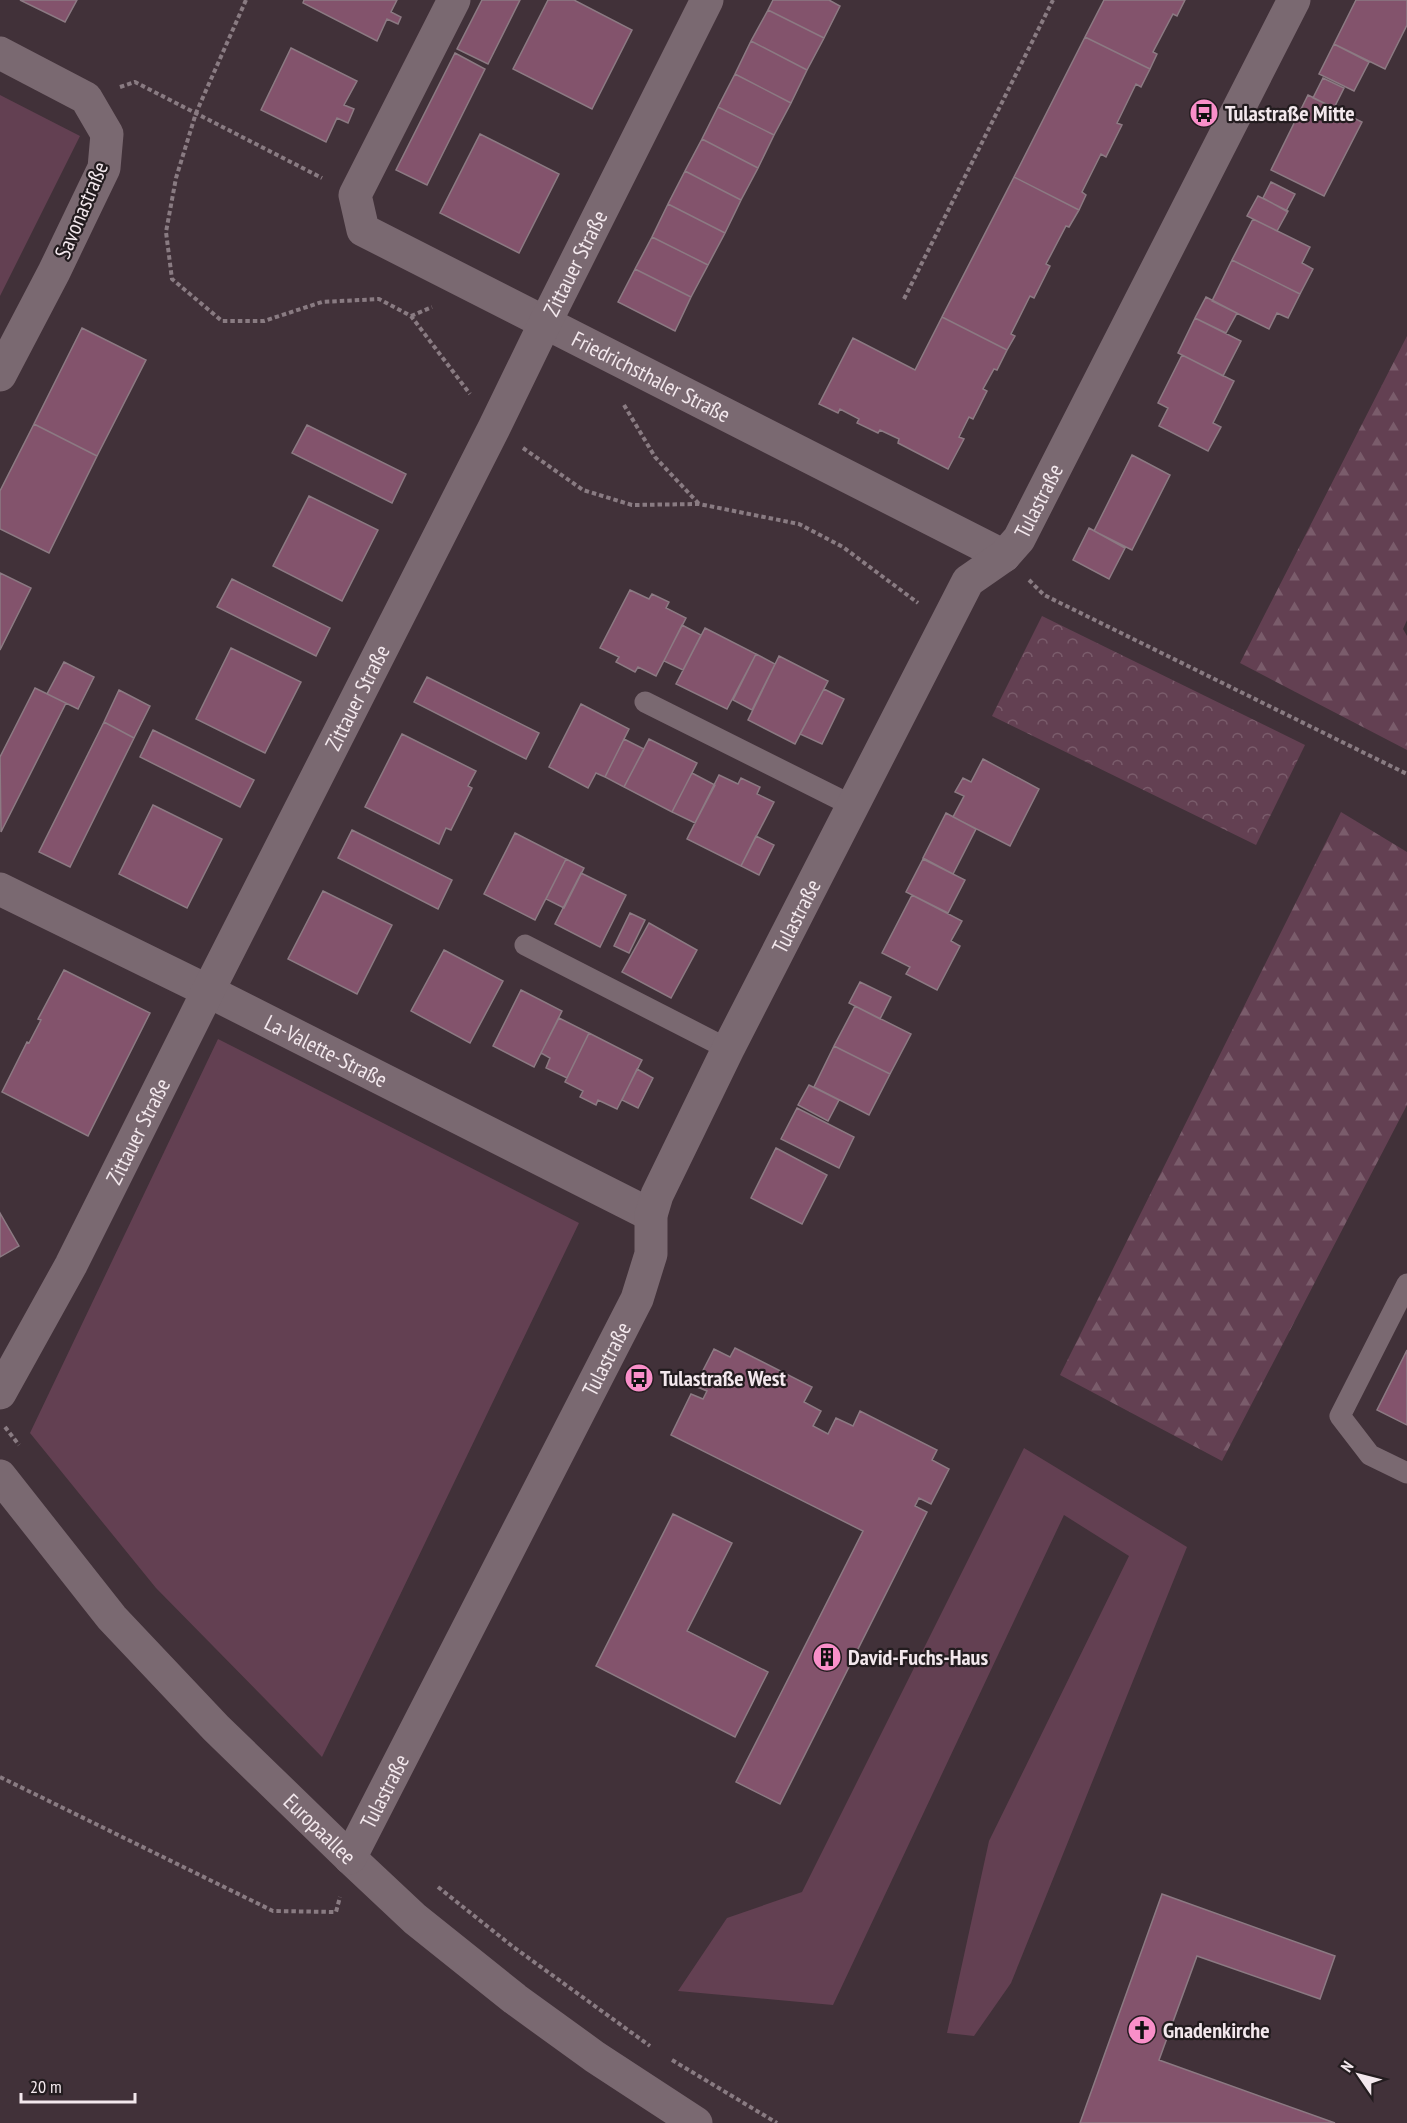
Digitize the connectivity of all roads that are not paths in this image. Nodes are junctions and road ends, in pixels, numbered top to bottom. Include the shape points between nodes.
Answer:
1 (454, 0) edge
2 (706, 0) edge
3 (1294, 0) edge
4 (0, 53) edge
5 (544, 323) junction
6 (0, 375) edge
7 (1004, 556) junction
8 (645, 702) dead end
9 (853, 806) junction
10 (0, 889) edge
11 (525, 945) dead end
12 (208, 991) junction
13 (728, 1049) junction
14 (651, 1215) junction
15 (1407, 1284) edge
16 (0, 1393) edge
17 (1407, 1473) edge
18 (0, 1476) edge
19 (350, 1858) junction
20 (696, 2123) edge

1 - 5 street, Friedrichsthaler Straße via 355,195 363,230
2 - 5 street, Zittauer Straße
3 - 7 street, Tulastraße via 1019,539
4 - 6 street, Savonastraße via 86,98 107,134 104,168
5 - 7 street, Friedrichsthaler Straße
5 - 12 street, Zittauer Straße
7 - 9 street, Tulastraße via 968,581
8 - 9 lane
9 - 13 street, Tulastraße
10 - 12 street, La-Valette-Straße
11 - 13 lane
12 - 14 street, La-Valette-Straße
12 - 16 street, Zittauer Straße via 71,1265
13 - 14 street, Tulastraße
14 - 19 street, Tulastraße via 651,1254 637,1299
15 - 17 lane via 1340,1416 1371,1455
18 - 19 street, Europaallee via 112,1618 216,1728
19 - 20 street, Europaallee via 415,1919 515,1999

